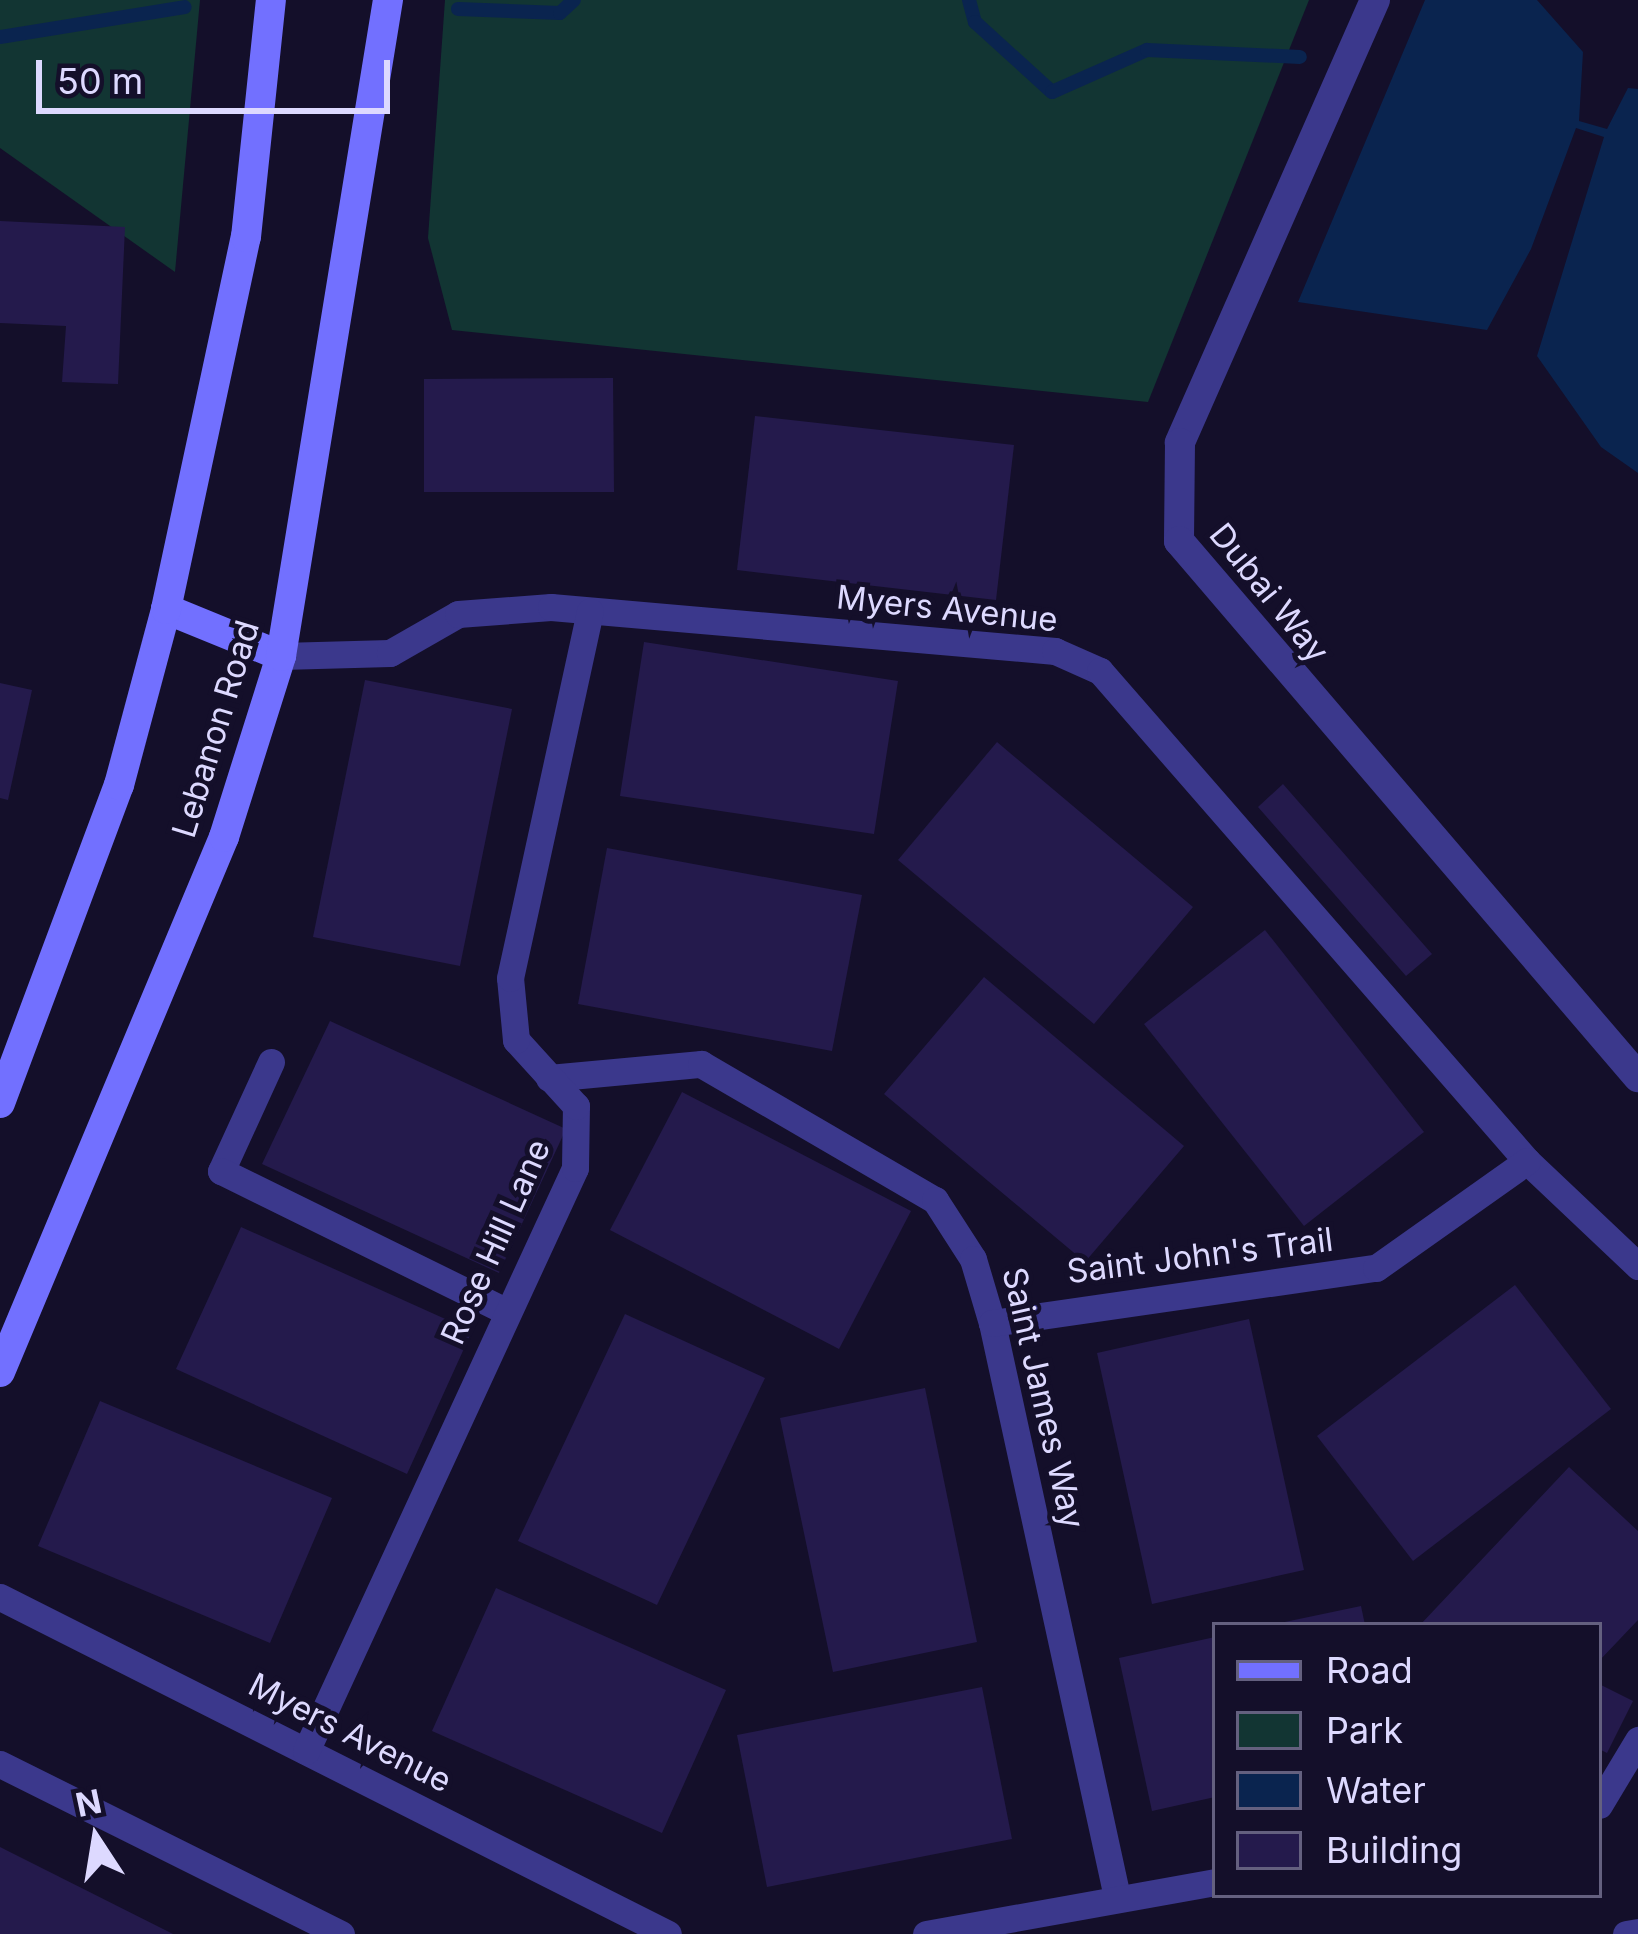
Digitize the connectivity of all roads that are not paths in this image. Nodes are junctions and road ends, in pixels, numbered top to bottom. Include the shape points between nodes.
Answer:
1 (271, 0) edge
2 (388, 0) edge
3 (1376, 0) edge
4 (166, 609) junction
5 (590, 612) junction
6 (281, 656) junction
7 (271, 1062) dead end
8 (1638, 1077) edge
9 (549, 1078) junction
10 (0, 1102) edge
11 (1527, 1161) junction
12 (1638, 1266) edge
13 (506, 1311) junction
14 (992, 1323) junction
15 (0, 1372) edge
16 (0, 1597) edge
17 (1638, 1740) edge
18 (306, 1751) junction
19 (0, 1764) edge
20 (1602, 1800) edge
21 (1212, 1882) edge
22 (1117, 1897) junction
23 (1638, 1932) edge
24 (341, 1934) edge
25 (668, 1934) edge
26 (926, 1934) edge
27 (1626, 1934) edge

1 - 4 main road via 242,259
2 - 6 main road, Lebanon Road
3 - 8 street, Dubai Way via 1180,443 1179,541
4 - 6 main road
4 - 10 main road via 118,785
5 - 6 lane, Myers Avenue via 458,614 390,653
5 - 9 lane, Rose Hill Lane via 510,978 516,1040
5 - 11 lane, Myers Avenue via 1055,651 1100,670
6 - 15 main road, Lebanon Road via 224,837
7 - 13 lane via 221,1172
9 - 13 lane, Rose Hill Lane via 576,1106 580,1138
9 - 14 lane, Saint James Way via 701,1064 935,1200 973,1259
11 - 12 lane, Myers Avenue
11 - 14 lane, Saint John's Trail via 1376,1268
13 - 18 lane, Rose Hill Lane
14 - 22 lane, Saint James Way
16 - 18 lane, Myers Avenue
17 - 20 lane
18 - 25 lane, Myers Avenue
19 - 24 lane
21 - 22 lane
22 - 26 lane
23 - 27 lane

